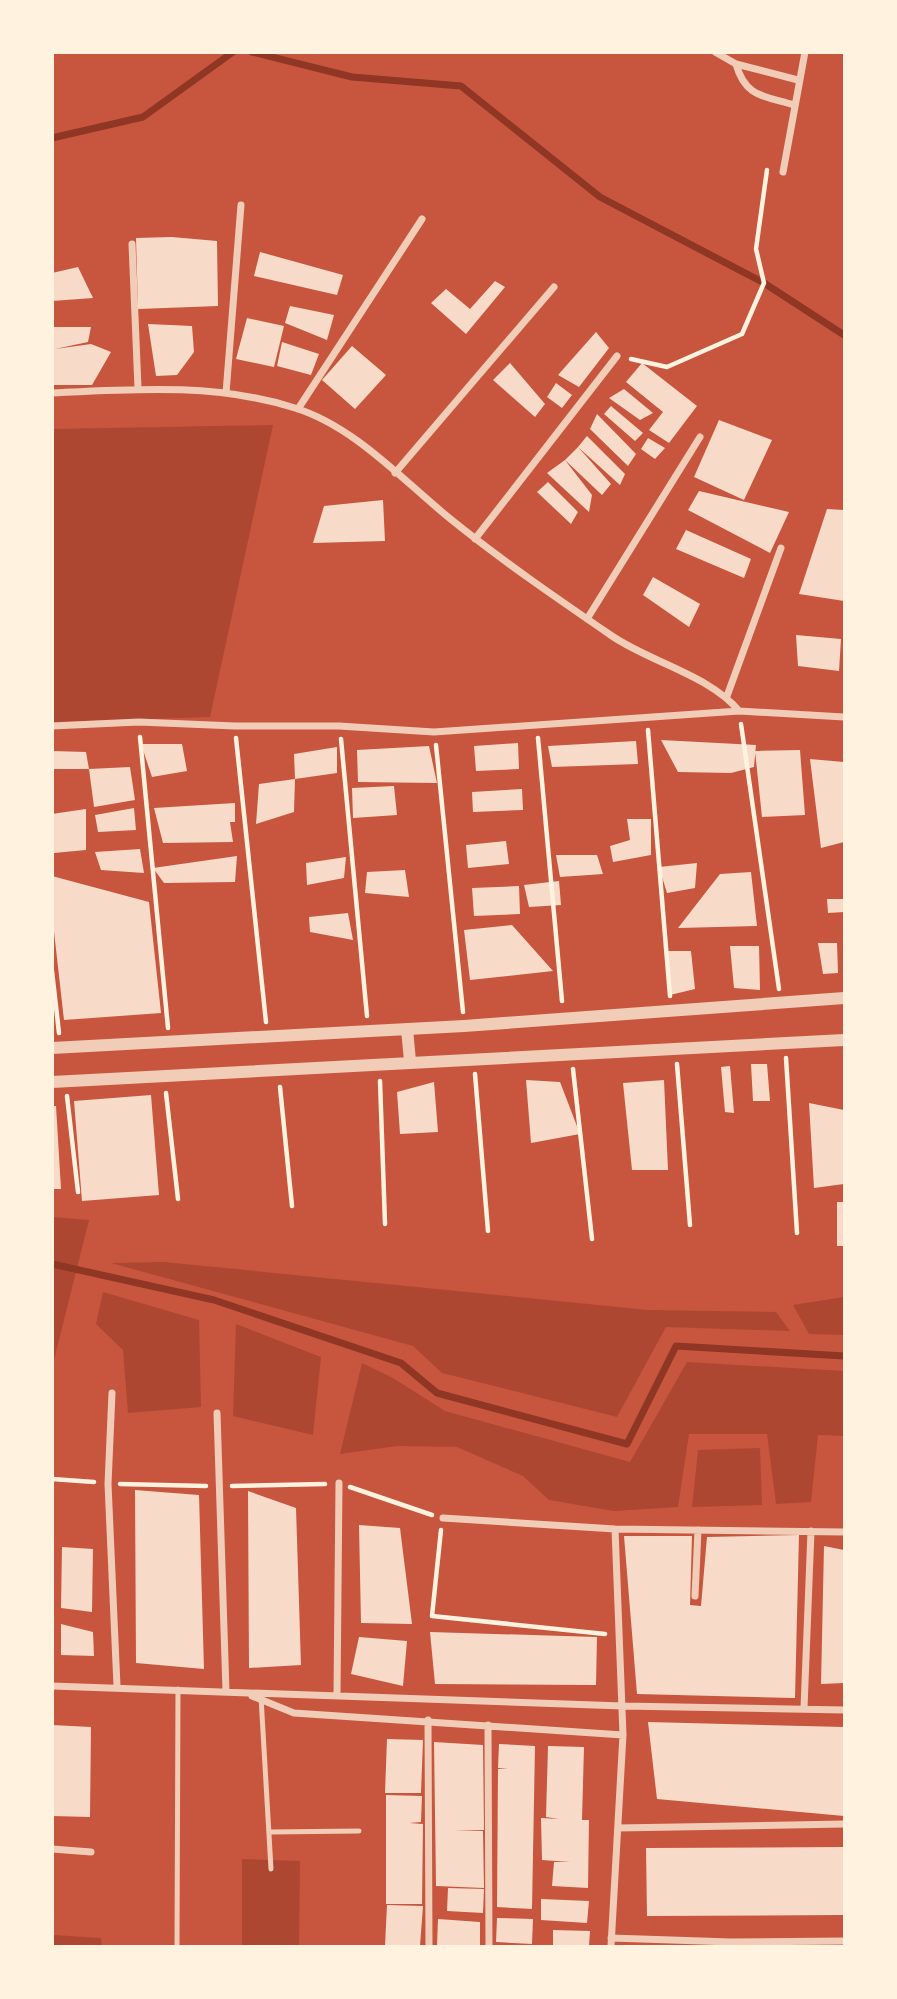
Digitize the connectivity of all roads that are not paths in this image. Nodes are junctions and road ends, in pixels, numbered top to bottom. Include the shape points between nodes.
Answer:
1 (715, 52) edge
2 (805, 52) edge
3 (736, 64) junction
4 (798, 80) junction
5 (794, 105) junction
6 (783, 172) dead end
7 (241, 205) dead end
8 (422, 219) dead end
9 (132, 244) dead end
10 (554, 287) dead end
11 (617, 356) road end
12 (138, 388) junction
13 (226, 393) junction
14 (52, 394) edge
15 (298, 409) junction
16 (700, 437) dead end
17 (395, 473) junction
18 (475, 539) junction
19 (781, 548) dead end
20 (587, 619) junction
21 (727, 696) junction
22 (739, 711) junction
23 (845, 717) edge
24 (52, 726) edge
25 (845, 998) edge
26 (407, 1029) junction
27 (845, 1040) edge
28 (57, 1048) edge
29 (410, 1061) junction
30 (59, 1082) edge
31 (112, 1393) dead end
32 (217, 1413) dead end
33 (339, 1483) road end
34 (443, 1518) road end
35 (615, 1529) junction
36 (698, 1530) junction
37 (811, 1531) junction
38 (845, 1532) edge
39 (695, 1595) dead end
40 (52, 1686) edge
41 (117, 1686) junction
42 (178, 1689) junction
43 (226, 1691) junction
44 (337, 1696) junction
45 (261, 1697) junction
46 (623, 1706) junction
47 (804, 1709) junction
48 (845, 1710) edge
49 (428, 1720) junction
50 (488, 1725) junction
51 (624, 1735) junction
52 (845, 1824) edge
53 (618, 1828) junction
54 (359, 1831) dead end
55 (269, 1832) junction
56 (52, 1849) edge
57 (91, 1852) dead end
58 (271, 1869) dead end
59 (845, 1941) edge
60 (611, 1942) edge
61 (732, 1944) edge
62 (177, 1947) edge
63 (429, 1947) edge
64 (489, 1947) edge

1 - 3 street
2 - 4 street
3 - 4 street
3 - 5 street via 747,89
4 - 5 street
5 - 6 street
7 - 13 street
8 - 15 street
9 - 12 street
10 - 17 street
11 - 18 street
12 - 13 street
12 - 14 street
13 - 15 street
15 - 17 street via 351,436
16 - 20 street
17 - 18 street
18 - 20 street
19 - 21 street
20 - 21 street via 627,646
21 - 22 street
22 - 23 street
22 - 24 street via 435,732 139,722
25 - 26 street
26 - 28 street
26 - 29 street
27 - 29 street
29 - 30 street
31 - 41 street via 108,1483
32 - 43 street
33 - 44 street
34 - 35 street
35 - 36 street
35 - 46 street
36 - 37 street
36 - 39 street
37 - 38 street
37 - 47 street
40 - 41 street
41 - 42 street
42 - 43 street
42 - 62 lane
43 - 45 street
44 - 45 street
44 - 46 street
45 - 49 street via 294,1713
45 - 55 lane
46 - 47 street
46 - 51 street
47 - 48 street
49 - 50 street
49 - 63 street
50 - 51 street
50 - 64 street
51 - 53 street
52 - 53 street
53 - 60 street
54 - 55 lane
55 - 58 lane
56 - 57 street
59 - 61 street
60 - 61 street

